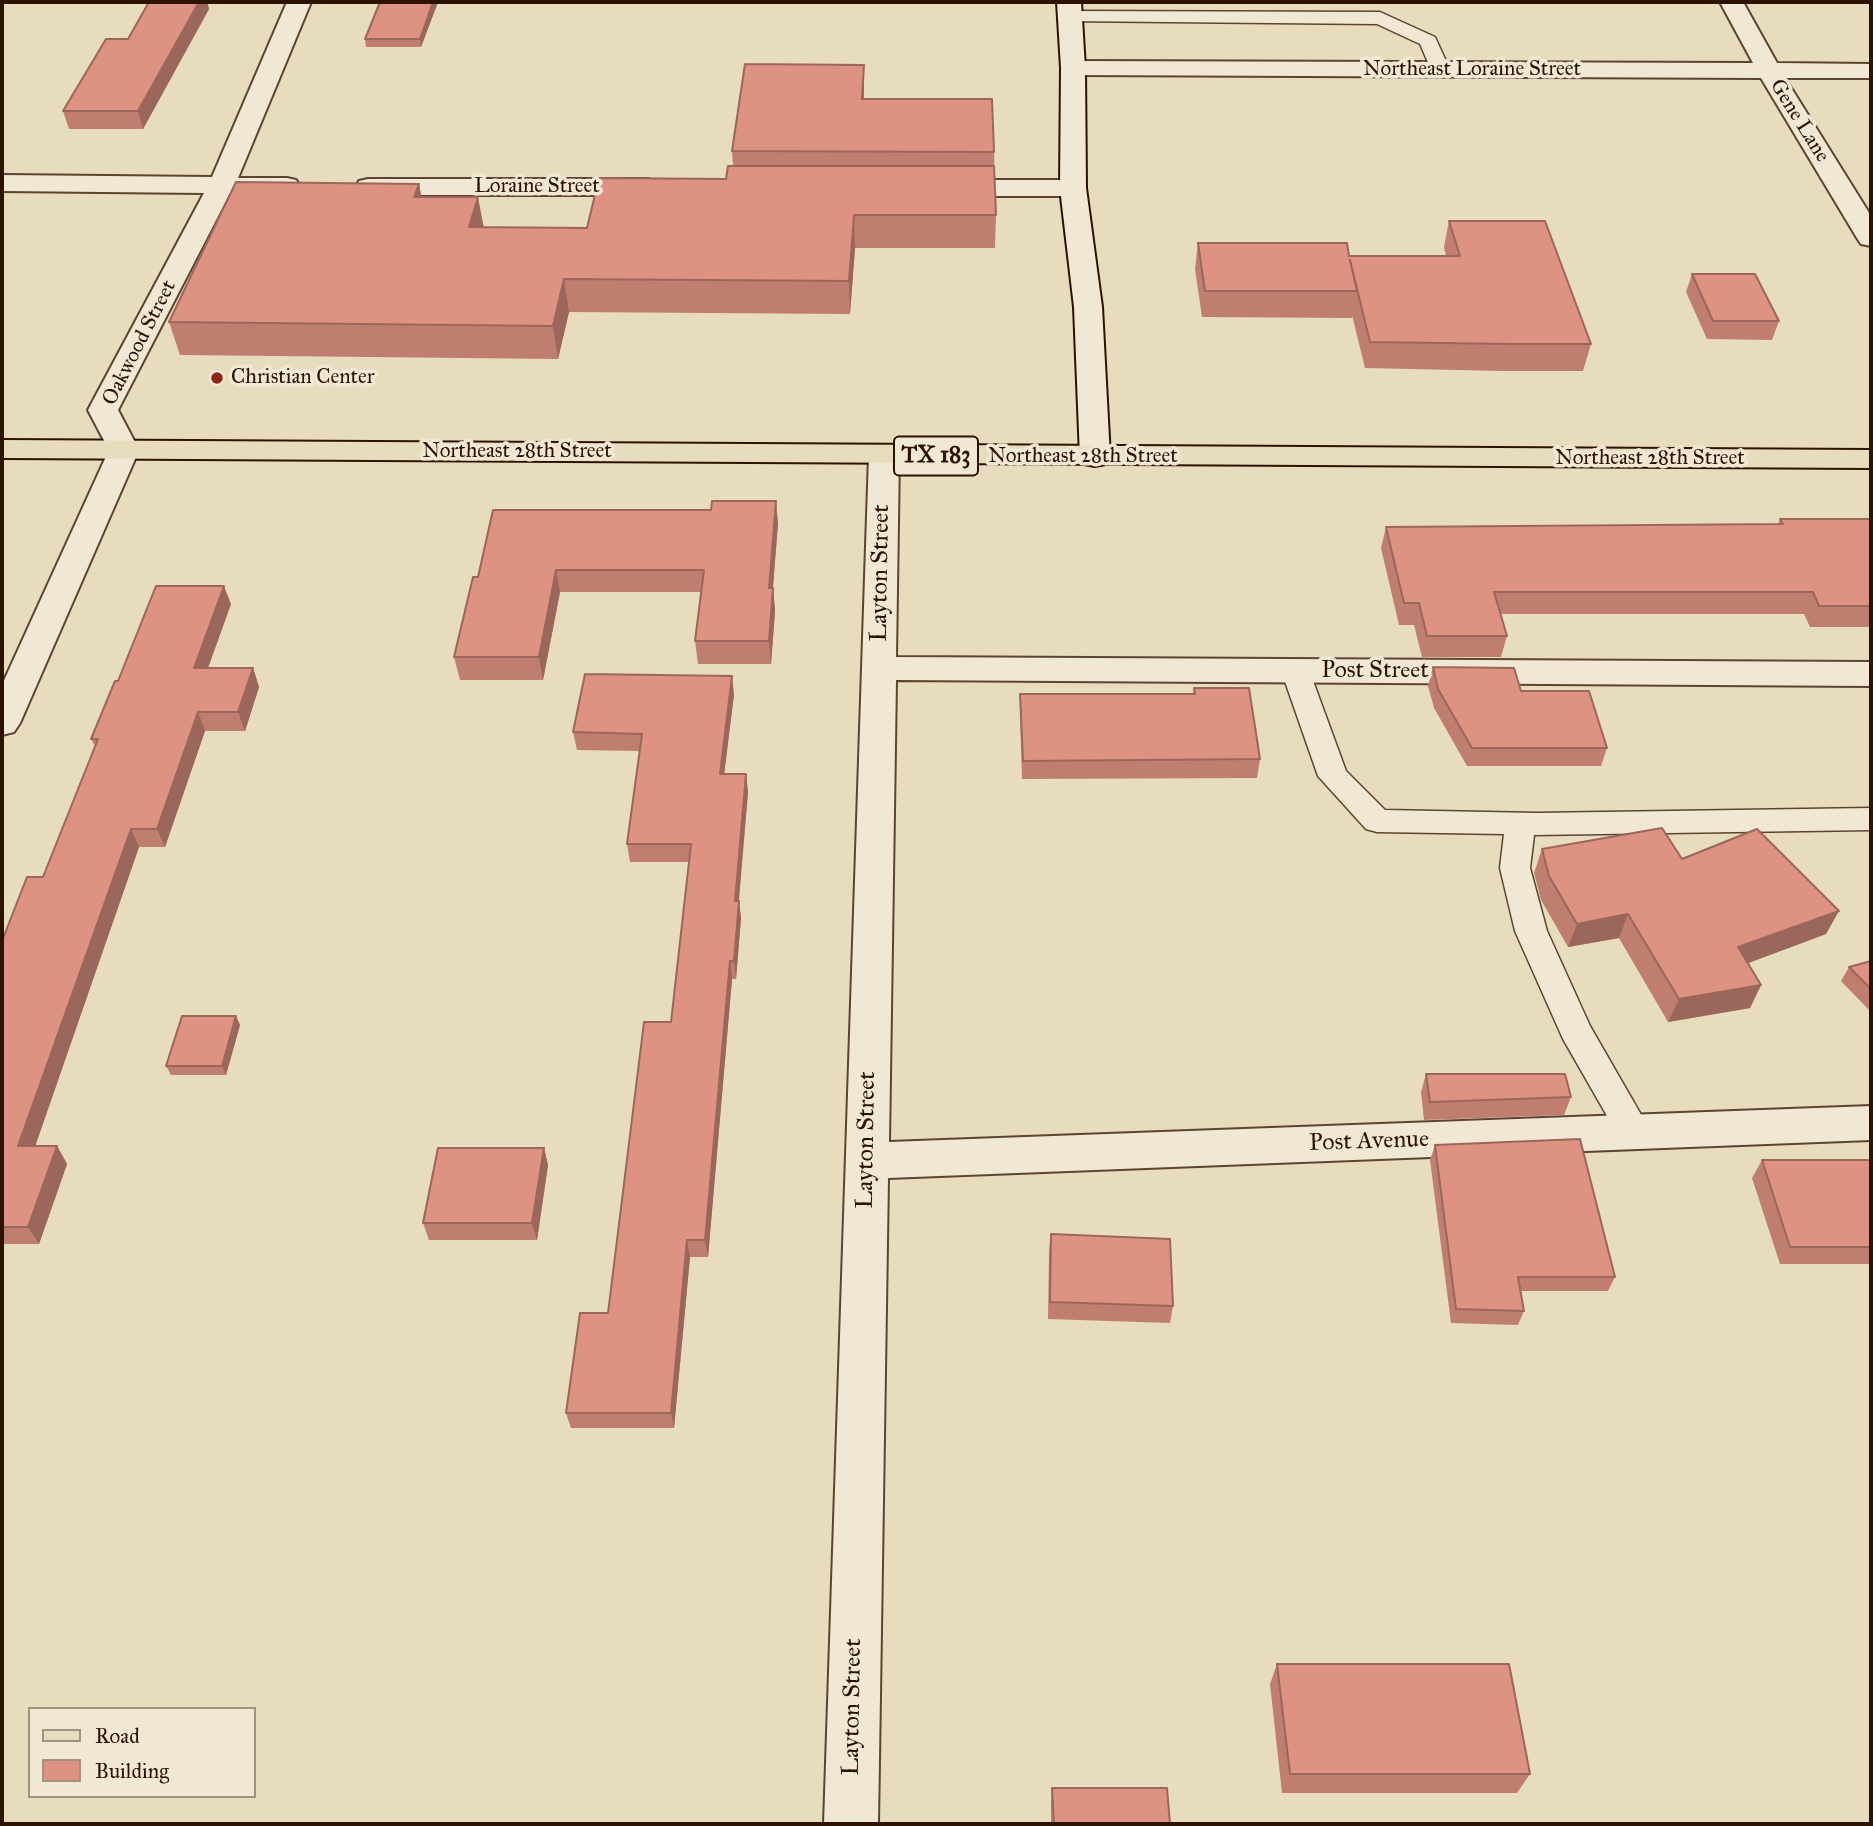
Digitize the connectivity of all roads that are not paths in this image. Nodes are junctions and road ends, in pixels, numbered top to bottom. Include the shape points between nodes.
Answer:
1 (299, 2) edge
2 (1732, 2) edge
3 (1070, 9) edge
4 (1073, 68) junction
5 (1440, 70) junction
6 (1769, 71) junction
7 (1871, 71) edge
8 (2, 183) edge
9 (221, 186) junction
10 (319, 186) edge
11 (347, 187) edge
12 (668, 187) edge
13 (919, 188) edge
14 (1073, 188) junction
15 (1871, 238) edge
16 (2, 449) edge
17 (124, 450) junction
18 (884, 455) junction
19 (1095, 457) junction
20 (1871, 459) edge
21 (878, 668) junction
22 (1295, 670) junction
23 (1871, 674) edge
24 (2, 723) edge
25 (1871, 819) edge
26 (1520, 823) junction
27 (1871, 1123) edge
28 (1634, 1132) junction
29 (867, 1161) junction
30 (851, 1824) edge

1 - 9 street, Oakwood Street
2 - 6 street, Gene Lane
3 - 4 street
3 - 5 lane via 1380,18 1428,41
4 - 5 street, Northeast Loraine Street
4 - 14 street
5 - 6 street, Northeast Loraine Street
6 - 7 street, Northeast Loraine Street
6 - 15 street, Gene Lane
8 - 9 street
9 - 10 street
9 - 17 street, Oakwood Street via 103,410
11 - 12 street, Loraine Street
13 - 14 street
14 - 19 street via 1088,307
16 - 17 main road, Northeast 28th Street / TX 183
17 - 18 main road, Northeast 28th Street / TX 183
17 - 24 street
18 - 19 main road, Northeast 28th Street / TX 183
18 - 21 street, Layton Street
19 - 20 main road, Northeast 28th Street / TX 183
21 - 22 street, Post Street
21 - 29 street, Layton Street
22 - 23 street, Post Street
22 - 26 lane via 1333,776 1377,821
25 - 26 lane
26 - 28 lane via 1515,868 1531,931 1575,1030
27 - 28 street, Post Avenue
28 - 29 street, Post Avenue
29 - 30 street, Layton Street

